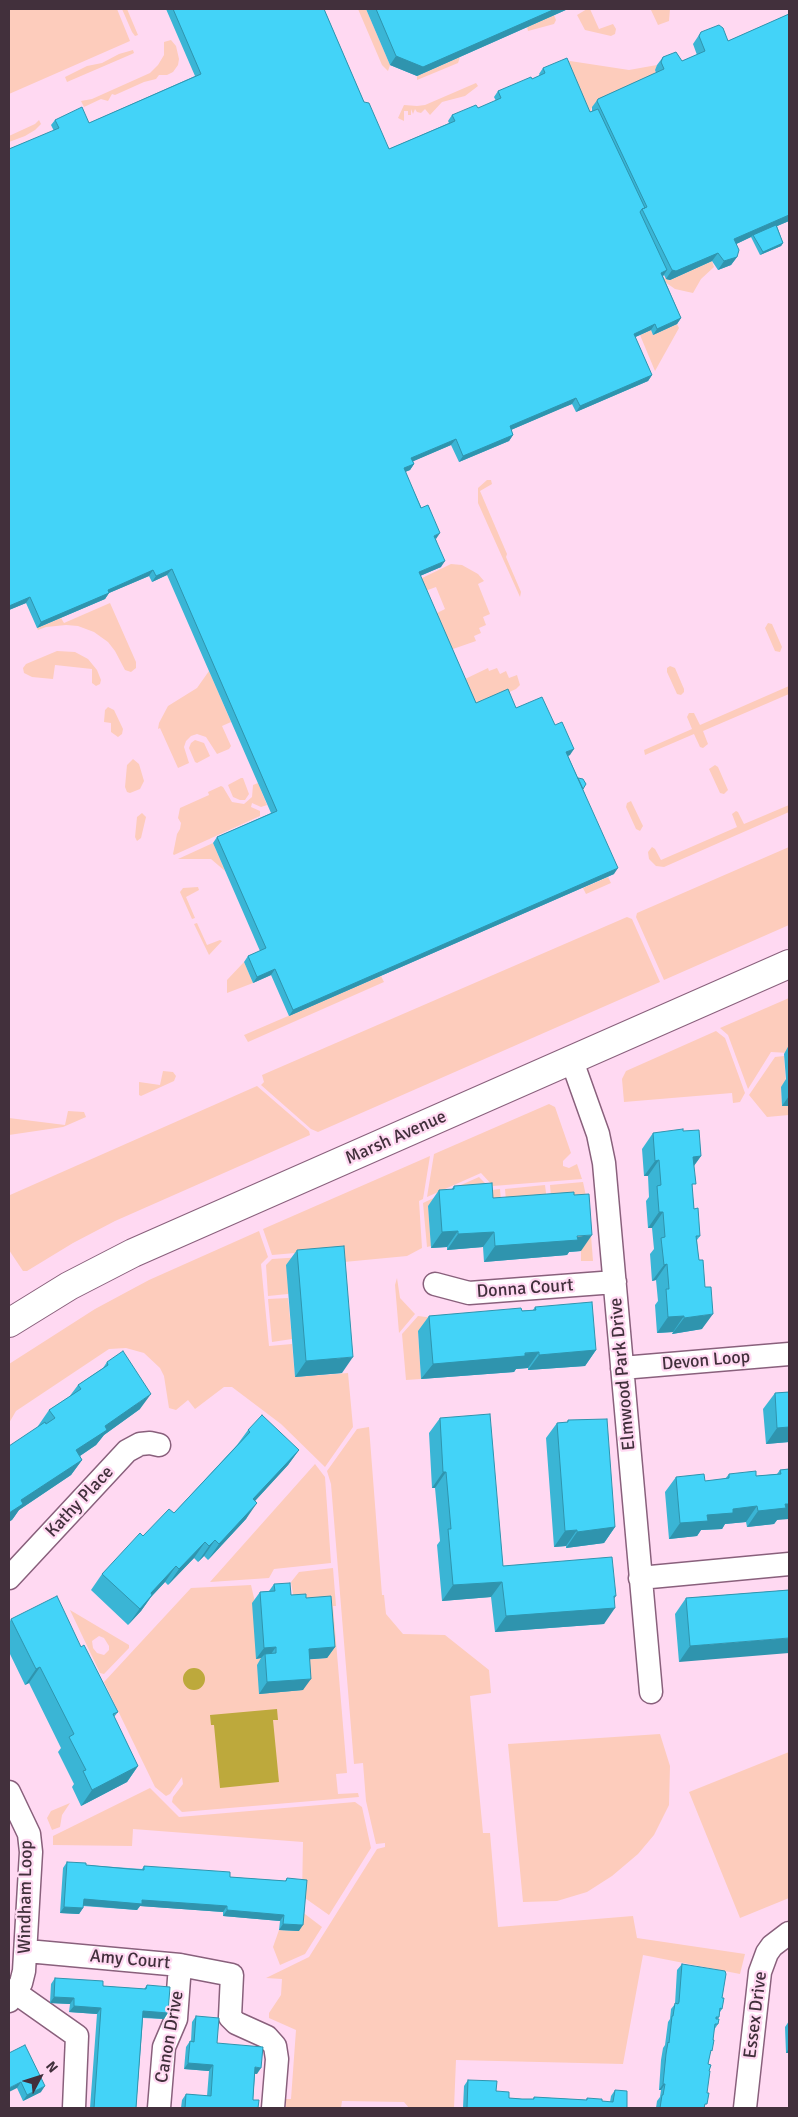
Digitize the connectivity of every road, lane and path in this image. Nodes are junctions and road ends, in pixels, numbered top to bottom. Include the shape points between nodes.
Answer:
1 (789, 964) edge
2 (572, 1061) junction
3 (615, 1282) junction
4 (435, 1284) dead end
5 (9, 1323) edge
6 (789, 1354) edge
7 (622, 1368) junction
8 (159, 1445) dead end
9 (789, 1564) edge
10 (9, 1578) edge
11 (640, 1578) junction
12 (651, 1692) dead end
13 (9, 1792) edge
14 (789, 1933) edge
15 (27, 1951) junction
16 (180, 1965) junction
17 (12, 1997) edge
18 (74, 2108) edge
19 (159, 2108) edge
20 (273, 2108) edge
21 (745, 2108) edge

1 - 2 street, Marsh Avenue
2 - 3 street, Elmwood Park Drive via 598,1134 604,1163
2 - 5 street, Marsh Avenue via 134,1253 69,1286
3 - 4 street, Donna Court via 469,1293
3 - 7 street, Elmwood Park Drive
6 - 7 street, Devon Loop
7 - 11 street, Elmwood Park Drive
8 - 10 street, Kathy Place via 140,1444 127,1451
9 - 11 street
11 - 12 street, Elmwood Park Drive
13 - 15 street, Windham Loop via 31,1842
14 - 21 street, Essex Drive via 772,1946 760,1972
15 - 16 street, Amy Court
15 - 17 street, Windham Loop via 21,1983
16 - 19 street, Canon Drive via 176,2019 164,2047
16 - 20 street, Amy Court via 232,1975 230,2017 267,2037 276,2046
17 - 18 street via 77,2036

